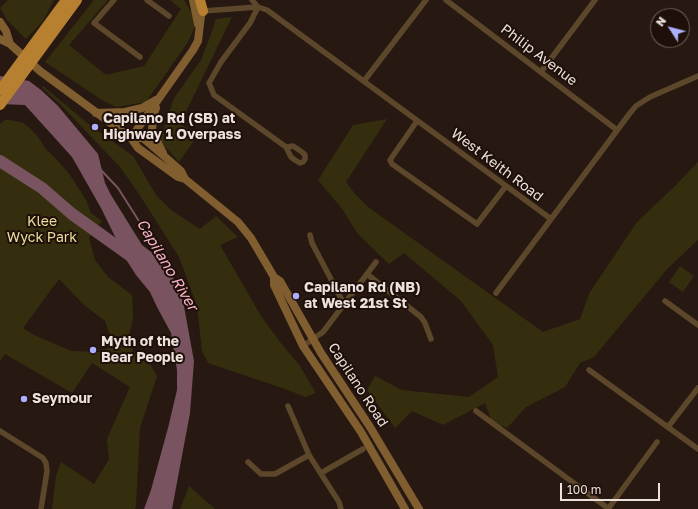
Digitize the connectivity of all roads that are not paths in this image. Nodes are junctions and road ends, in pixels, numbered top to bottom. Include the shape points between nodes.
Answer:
1 (62, 0) edge
2 (66, 0) edge
3 (77, 0) edge
4 (82, 0) edge
5 (114, 0) edge
6 (147, 0) edge
7 (193, 0) edge
8 (196, 0) edge
9 (200, 0) edge
10 (252, 0) edge
11 (426, 0) edge
12 (446, 0) edge
13 (595, 0) edge
14 (258, 7) junction
15 (203, 11) junction
16 (169, 16) dead end
17 (0, 22) edge
18 (199, 29) junction
19 (44, 37) junction
20 (0, 39) edge
21 (10, 44) junction
22 (140, 56) dead end
23 (541, 72) junction
24 (698, 76) edge
25 (364, 81) junction
26 (0, 90) edge
27 (160, 98) junction
28 (0, 105) edge
29 (96, 113) junction
30 (417, 121) junction
31 (617, 130) junction
32 (131, 138) junction
33 (286, 147) dead end
34 (164, 156) junction
35 (185, 179) junction
36 (506, 186) junction
37 (551, 219) junction
38 (310, 235) dead end
39 (376, 262) dead end
40 (367, 274) junction
41 (274, 277) junction
42 (496, 293) dead end
43 (665, 300) dead end
44 (344, 304) junction
45 (698, 325) edge
46 (312, 338) junction
47 (431, 339) dead end
48 (303, 346) junction
49 (588, 370) dead end
50 (698, 388) edge
51 (288, 406) dead end
52 (476, 411) dead end
53 (668, 426) junction
54 (0, 431) edge
55 (657, 442) dead end
56 (363, 449) dead end
57 (698, 449) edge
58 (309, 455) junction
59 (248, 462) dead end
60 (384, 470) junction
61 (321, 473) junction
62 (41, 509) edge
63 (341, 509) edge
64 (405, 509) edge
65 (414, 509) edge
66 (419, 509) edge
67 (608, 509) edge

1 - 19 highway
2 - 19 highway
3 - 19 highway
4 - 19 highway
5 - 22 street via 94,23
6 - 16 street
7 - 18 main road
8 - 15 main road
9 - 15 highway
10 - 14 street, West Keith Road
11 - 25 street
12 - 23 street, Philip Avenue
13 - 23 street
14 - 15 street
14 - 25 street, West Keith Road via 267,10
14 - 33 street via 209,83 214,95
15 - 18 main road
17 - 21 main road, Capilano Road
18 - 27 main road via 198,41 193,50
19 - 26 highway
19 - 28 highway
20 - 21 main road, Capilano Road
21 - 29 main road, Capilano Road via 40,71
23 - 31 street, Philip Avenue
24 - 31 street, West Keith Road via 643,102 630,113
25 - 30 street, West Keith Road
27 - 29 main road via 134,110
27 - 32 main road
27 - 34 main road via 153,116 152,131
29 - 32 main road, Capilano Road
30 - 36 street, West Keith Road
30 - 36 street via 390,160 392,164 477,224
31 - 37 street, West Keith Road
32 - 34 main road, Capilano Road via 143,138
32 - 35 main road, Capilano Road via 138,148 178,177
34 - 35 main road, Capilano Road via 182,171
35 - 41 main road, Capilano Road via 238,222 251,238
36 - 37 street, West Keith Road
37 - 42 street
38 - 44 street
39 - 40 street
40 - 44 street
40 - 47 street via 421,318
41 - 46 main road, Capilano Road via 280,281
41 - 48 main road, Capilano Road via 274,285
43 - 45 street
44 - 46 street via 323,332
46 - 48 street
46 - 66 main road, Capilano Road
48 - 60 main road, Capilano Road
49 - 53 street
50 - 53 street
51 - 58 street
52 - 67 street
53 - 57 street
54 - 62 street via 46,462
55 - 67 street
56 - 61 street
58 - 59 street via 275,474 261,474
58 - 61 street
60 - 64 main road, Capilano Road
60 - 65 main road via 392,476
61 - 63 street

